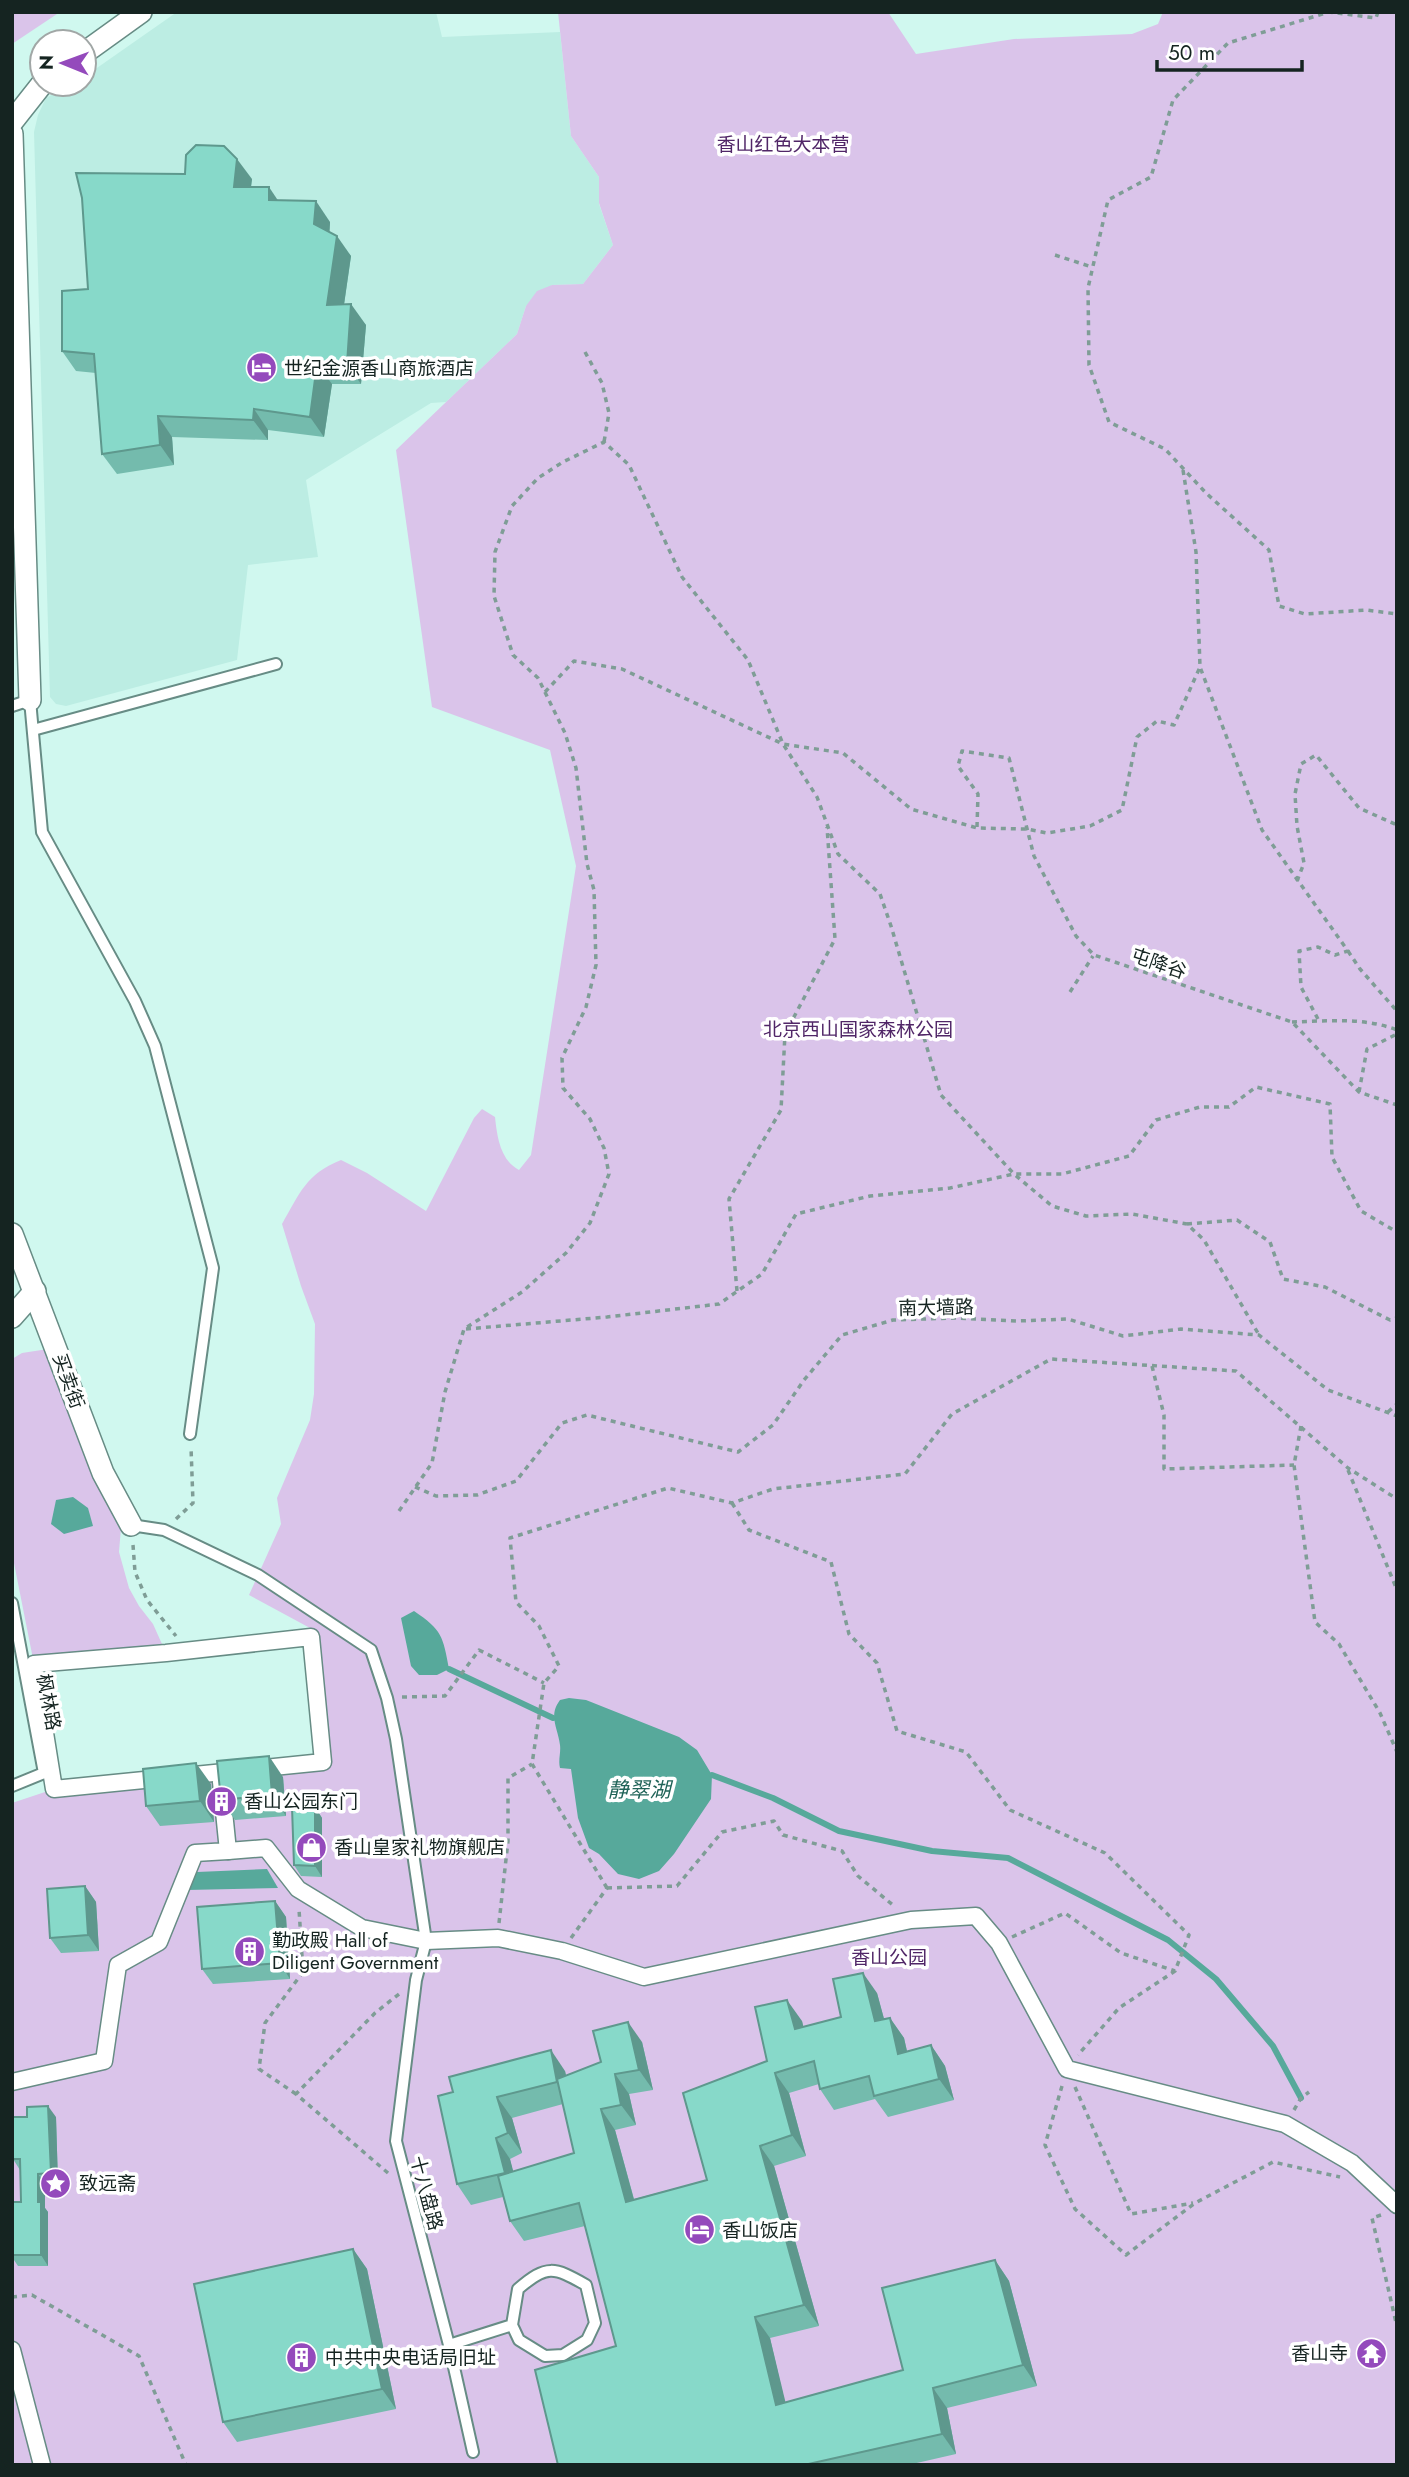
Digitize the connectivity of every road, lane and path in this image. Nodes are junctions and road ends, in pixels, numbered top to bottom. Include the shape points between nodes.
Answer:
1 (141, 12) edge
2 (1378, 12) edge
3 (98, 43) edge
4 (30, 98) edge
5 (12, 122) edge
6 (12, 134) edge
7 (1055, 255) dead end
8 (1093, 267) junction
9 (585, 352) dead end
10 (604, 442) junction
11 (1182, 468) junction
12 (1397, 614) edge
13 (276, 664) dead end
14 (1200, 667) junction
15 (545, 692) junction
16 (21, 703) edge
17 (33, 730) junction
18 (783, 744) junction
19 (826, 821) junction
20 (1397, 825) edge
21 (977, 828) junction
22 (1027, 829) junction
23 (1297, 881) junction
24 (1348, 951) junction
25 (1094, 955) junction
26 (1070, 992) dead end
27 (1397, 1011) edge
28 (1319, 1021) junction
29 (1292, 1022) junction
30 (1397, 1032) edge
31 (1359, 1092) junction
32 (1397, 1105) edge
33 (1014, 1174) junction
34 (1186, 1224) junction
35 (1397, 1232) edge
36 (12, 1234) edge
37 (36, 1291) junction
38 (737, 1291) junction
39 (12, 1317) edge
40 (1397, 1318) edge
41 (464, 1329) junction
42 (1259, 1335) junction
43 (1152, 1366) junction
44 (1397, 1404) edge
45 (1387, 1413) junction
46 (1397, 1416) edge
47 (1301, 1426) junction
48 (190, 1434) joint
49 (1294, 1465) junction
50 (1348, 1468) junction
51 (415, 1488) junction
52 (1397, 1499) edge
53 (732, 1503) junction
54 (399, 1511) dead end
55 (131, 1525) junction
56 (164, 1530) junction
57 (1397, 1590) edge
58 (12, 1603) edge
59 (185, 1651) junction
60 (544, 1683) junction
61 (387, 1698) junction
62 (1397, 1752) edge
63 (532, 1764) junction
64 (220, 1772) junction
65 (12, 1786) edge
66 (228, 1851) junction
67 (607, 1888) junction
68 (298, 1889) junction
69 (911, 1920) junction
70 (498, 1938) junction
71 (426, 1941) junction
72 (999, 1942) junction
73 (562, 1951) junction
74 (416, 1980) junction
75 (1067, 2069) junction
76 (12, 2082) edge
77 (1309, 2092) dead end
78 (296, 2094) junction
79 (1286, 2124) junction
80 (1340, 2178) dead end
81 (409, 2190) junction
82 (1195, 2203) junction
83 (1397, 2204) edge
84 (1075, 2209) dead end
85 (1372, 2218) dead end
86 (12, 2297) edge
87 (512, 2325) junction
88 (1397, 2327) edge
89 (449, 2346) junction
90 (12, 2350) edge
91 (473, 2452) dead end
92 (42, 2465) edge
93 (186, 2465) edge

1 - 3 street
2 - 8 path via 1377,18 1329,12 1227,43 1173,100 1151,177 1108,200
4 - 5 street
6 - 16 street
7 - 8 path
8 - 11 path via 1088,288 1089,365 1109,422 1165,449
9 - 10 path via 602,383 609,412
10 - 15 path via 538,478 512,506 495,552 494,596 513,655 538,678
10 - 18 path via 629,465 682,577 748,660
11 - 12 path via 1269,550 1279,606 1305,614 1366,610
11 - 14 path via 1196,552
13 - 17 lane
14 - 22 path via 1174,725 1157,721 1137,737 1122,810 1090,826 1047,833
14 - 23 path via 1262,830
15 - 18 path via 574,661 622,669
15 - 41 path via 576,768 594,890 596,965 586,1007 562,1058 563,1088 590,1119 604,1148 609,1174 590,1223 566,1253 522,1292
16 - 17 lane
17 - 48 lane via 42,832 155,1046 214,1268
18 - 19 path via 817,797
18 - 21 path via 843,753 911,809
19 - 33 path via 838,854 880,894 942,1096
19 - 38 path via 835,939 785,1034 781,1110 729,1199
20 - 23 path via 1359,808 1315,754 1301,764 1296,794 1304,863
21 - 22 path
21 - 22 path via 978,794 958,766 962,751 1009,758
22 - 25 path via 1034,856 1076,936
23 - 24 path
24 - 27 path
24 - 28 path via 1335,955 1318,947 1298,951 1301,987
25 - 26 path
25 - 29 path, 屯降谷
28 - 29 path
28 - 30 path via 1378,1023
29 - 31 path, 屯降谷
30 - 31 path via 1367,1049
31 - 32 path, 屯降谷
33 - 34 path via 1052,1206 1086,1216 1132,1214
33 - 35 path via 1062,1174 1129,1156 1156,1120 1200,1107 1229,1107 1256,1087 1330,1104 1332,1157 1361,1211
33 - 38 path via 950,1188 870,1196 796,1214 762,1274
34 - 40 path via 1237,1220 1270,1242 1283,1279 1325,1287 1390,1320
34 - 42 path via 1204,1240
36 - 37 street, 买卖街
37 - 39 street
37 - 55 street, 买卖街 via 103,1473
38 - 41 path via 719,1304
41 - 51 path via 445,1392 432,1463
42 - 45 path via 1328,1390
42 - 51 path, 南大墙路 via 1181,1329 1123,1336 1068,1318 893,1320 842,1335 773,1425 738,1452 587,1415 562,1423 516,1481 477,1496 436,1496
43 - 47 path via 1236,1371
43 - 49 path via 1164,1415 1164,1469
43 - 53 path via 1051,1359 952,1414 905,1474 773,1489
44 - 45 path
45 - 46 path
47 - 49 path
47 - 50 path
48 - 56 path via 193,1503
49 - 62 path via 1315,1622 1339,1644
50 - 52 path
50 - 57 path
51 - 54 path
53 - 60 path via 668,1488 510,1538 516,1602 539,1626 559,1666
53 - 72 path via 749,1530 831,1562 849,1634 877,1663 897,1731 966,1752 1010,1810 1105,1853 1189,1935 1175,1971 1121,1953 1065,1913
55 - 56 lane
55 - 59 path via 135,1573 147,1600
56 - 61 lane via 258,1575 371,1650
58 - 65 lane, 枫林路 via 44,1773
59 - 64 street via 311,1637 323,1762
59 - 64 street via 34,1664 54,1789
60 - 61 path via 479,1650 445,1696
60 - 63 path
61 - 71 lane
63 - 67 path
63 - 70 path via 508,1778 508,1841
64 - 66 street
66 - 68 street via 266,1848
66 - 76 street via 195,1853 159,1941 118,1965 104,2061
67 - 69 path via 677,1886 722,1832 774,1821 783,1835 842,1851 858,1876
67 - 73 path
68 - 71 street via 362,1928
68 - 78 path via 303,1972 265,2023 259,2069
69 - 72 street via 976,1916
69 - 73 street via 644,1977
70 - 71 street
70 - 73 street
71 - 74 lane, 十八盘路
72 - 75 street
74 - 78 path via 375,2013
74 - 81 lane, 十八盘路 via 396,2141
75 - 79 street
75 - 82 path via 1131,2214
77 - 79 path
78 - 81 path
79 - 83 street via 1352,2162
80 - 82 path via 1273,2162
81 - 89 lane, 十八盘路
82 - 84 path via 1126,2255
85 - 88 path
86 - 93 path via 32,2295 139,2356
87 - 87 lane via 519,2340 545,2356 563,2356 587,2340 595,2323 586,2285 561,2271 536,2273 518,2289
87 - 89 lane
89 - 91 lane, 十八盘路
90 - 92 street

